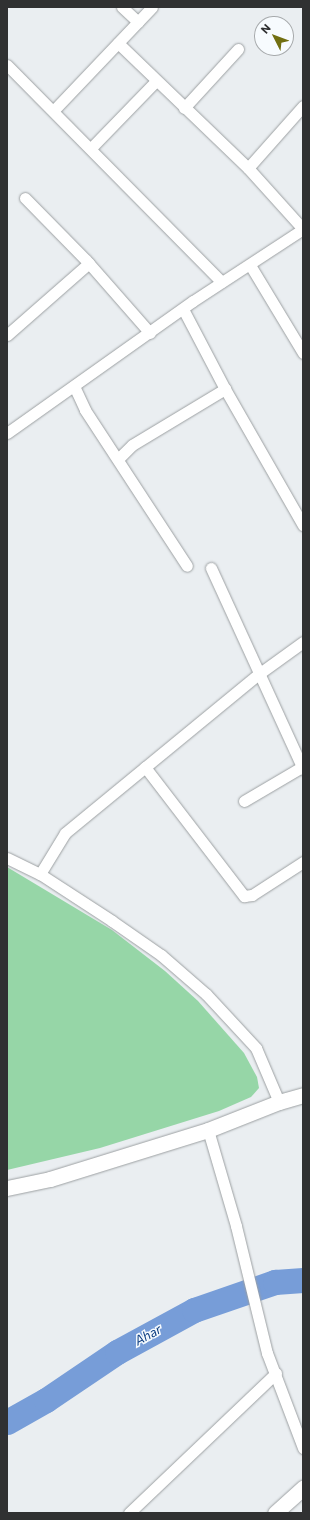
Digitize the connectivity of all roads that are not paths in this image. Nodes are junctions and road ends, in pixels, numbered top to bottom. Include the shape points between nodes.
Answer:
1 (122, 7) edge
2 (152, 7) edge
3 (138, 22) junction
4 (118, 43) junction
5 (238, 49) dead end
6 (7, 65) edge
7 (156, 81) junction
8 (303, 106) edge
9 (184, 108) junction
10 (54, 110) junction
11 (91, 148) junction
12 (248, 168) junction
13 (25, 198) dead end
14 (303, 229) edge
15 (89, 263) junction
16 (250, 265) junction
17 (222, 282) junction
18 (183, 308) junction
19 (150, 333) junction
20 (7, 335) edge
21 (303, 353) edge
22 (74, 386) junction
23 (225, 388) junction
24 (7, 433) edge
25 (119, 458) junction
26 (303, 525) edge
27 (187, 566) dead end
28 (211, 568) dead end
29 (303, 642) edge
30 (260, 673) junction
31 (145, 767) junction
32 (303, 768) edge
33 (244, 801) dead end
34 (7, 858) edge
35 (303, 862) edge
36 (40, 874) junction
37 (303, 1095) edge
38 (279, 1102) junction
39 (208, 1130) junction
40 (7, 1188) edge
41 (276, 1373) junction
42 (303, 1448) edge
43 (303, 1488) edge
44 (129, 1513) edge
45 (276, 1513) edge

1 - 3 street
2 - 3 street
3 - 4 street
4 - 7 street
4 - 10 street
5 - 9 street
6 - 10 street
7 - 9 street
7 - 11 street
8 - 12 street
9 - 12 street
10 - 11 street
11 - 17 street
12 - 14 street
13 - 15 street
14 - 16 street
15 - 19 street
15 - 20 street
16 - 17 street
16 - 21 street
17 - 18 street
18 - 19 street
18 - 23 street
19 - 22 street
22 - 24 street
22 - 25 street via 86,410
23 - 25 street via 132,445
23 - 26 street
25 - 27 street
28 - 30 street
29 - 30 street
30 - 31 street
30 - 32 street
31 - 35 street via 244,896 252,895
31 - 36 street via 65,833
32 - 33 street
34 - 36 street
36 - 38 street via 162,955 206,994 256,1048
37 - 38 street
38 - 39 street
39 - 40 street via 50,1179
39 - 41 street via 236,1226 268,1354
41 - 42 street
41 - 44 street
43 - 45 street

